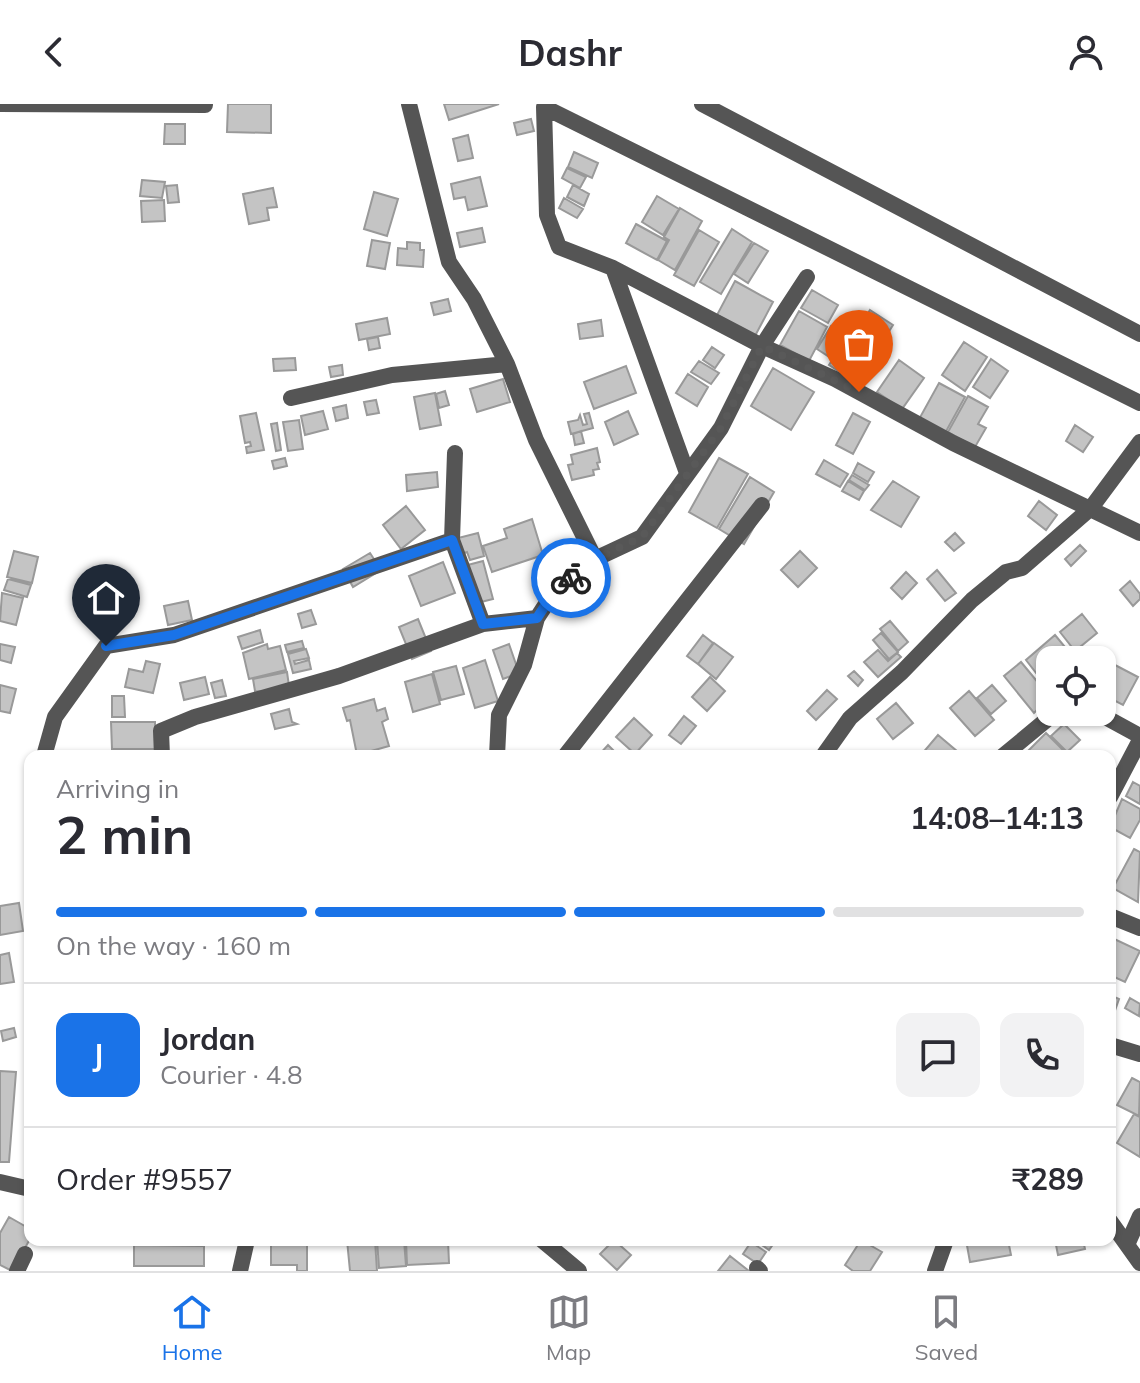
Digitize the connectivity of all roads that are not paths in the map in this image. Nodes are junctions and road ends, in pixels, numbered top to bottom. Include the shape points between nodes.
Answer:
1 (0, 104) edge
2 (409, 104) edge
3 (702, 104) edge
4 (205, 105) edge
5 (544, 105) edge
6 (613, 268) junction
7 (807, 277) dead end
8 (1140, 334) edge
9 (762, 346) junction
10 (507, 364) junction
11 (291, 398) dead end
12 (1140, 403) edge
13 (1140, 442) edge
14 (455, 453) dead end
15 (687, 473) junction
16 (762, 505) dead end
17 (1091, 508) junction
18 (1140, 533) edge
19 (452, 540) junction
20 (595, 559) junction
21 (537, 618) junction
22 (483, 624) junction
23 (1116, 724) edge
24 (1039, 726) edge
25 (1140, 738) edge
26 (46, 750) edge
27 (162, 750) edge
28 (497, 750) edge
29 (570, 750) edge
30 (827, 750) edge
31 (1010, 750) edge
32 (1116, 785) edge
33 (1116, 918) edge
34 (1140, 928) edge
35 (1116, 1047) edge
36 (1140, 1054) edge
37 (0, 1182) edge
38 (24, 1188) edge
39 (1140, 1216) edge
40 (1116, 1229) edge
41 (1127, 1245) junction
42 (246, 1246) edge
43 (549, 1246) edge
44 (939, 1246) edge
45 (25, 1254) dead end
46 (1140, 1263) edge
47 (17, 1271) edge
48 (240, 1271) edge
49 (579, 1271) edge
50 (935, 1271) edge

1 - 4 street
2 - 10 street via 449,262
3 - 8 street
5 - 6 street via 547,215 559,247
5 - 12 street
6 - 9 street
6 - 15 street
7 - 9 street
9 - 15 street via 721,428
9 - 17 street
10 - 11 street via 392,375
10 - 20 street via 536,440
13 - 17 street
14 - 19 street
15 - 20 street via 642,537
16 - 29 street
17 - 18 street
17 - 30 street via 1022,568 1006,572 972,600 850,718
19 - 22 street
19 - 26 street via 174,635 106,646 55,717
20 - 21 street via 556,589
21 - 22 street
21 - 28 street via 524,665 499,715
22 - 27 street via 327,681 195,717 161,731
23 - 25 street
24 - 31 street
25 - 32 street
33 - 34 street
35 - 36 street
37 - 38 street
39 - 41 street
40 - 41 street
41 - 46 street
42 - 48 street
43 - 49 street
44 - 50 street
45 - 47 street

